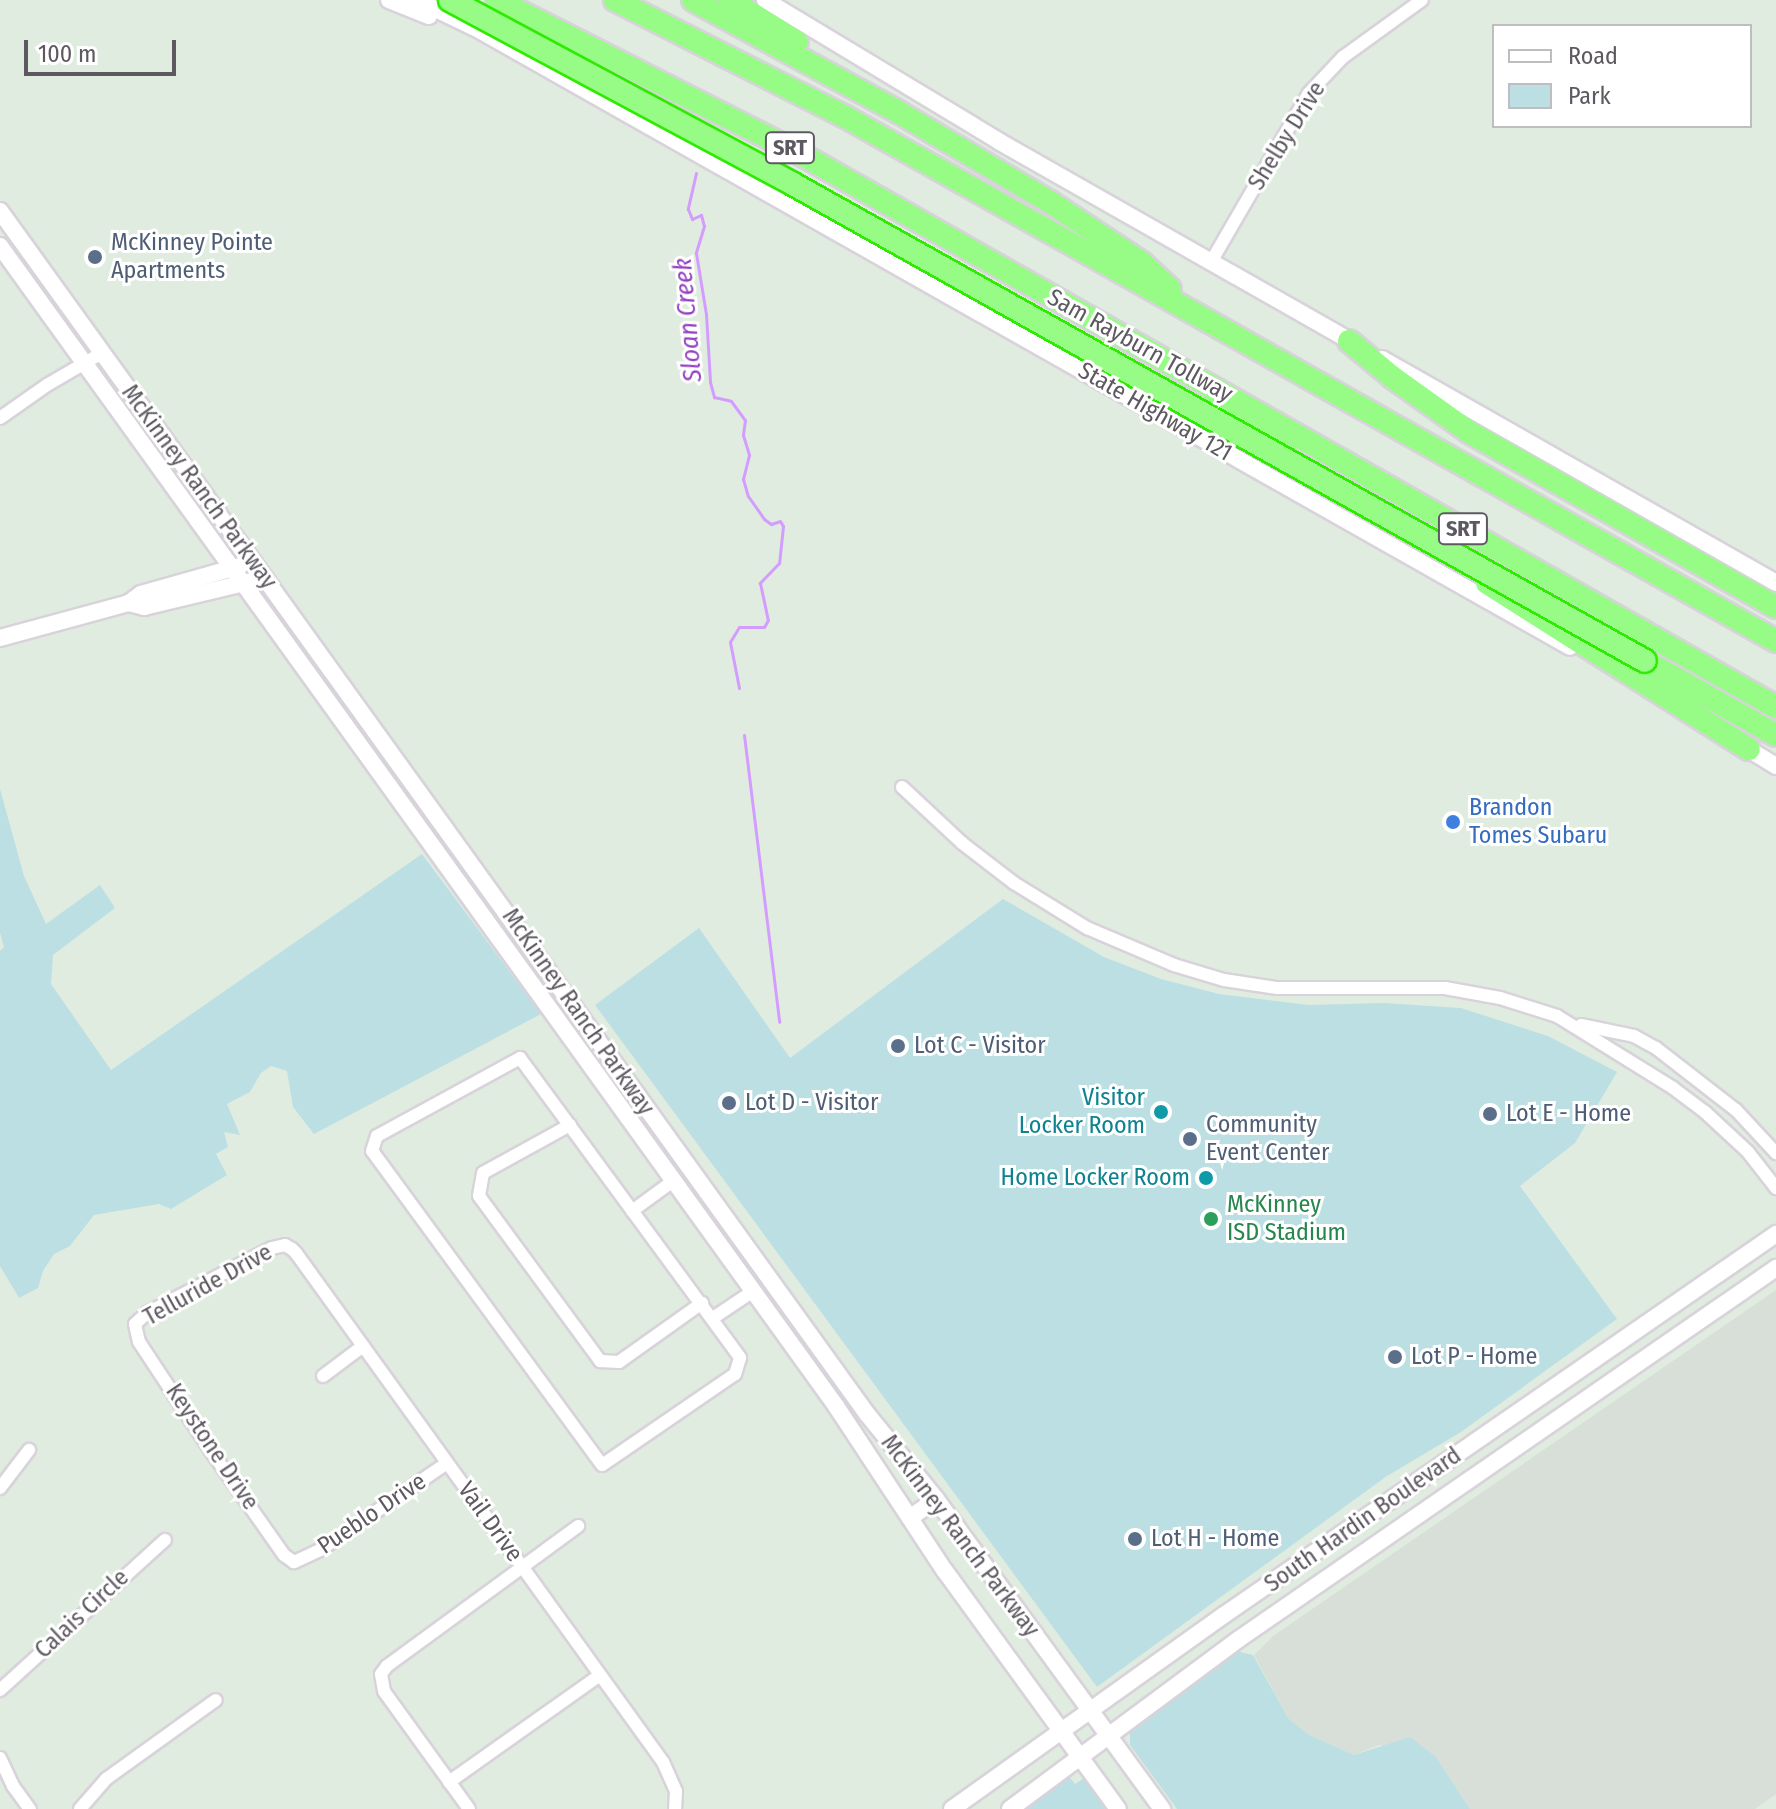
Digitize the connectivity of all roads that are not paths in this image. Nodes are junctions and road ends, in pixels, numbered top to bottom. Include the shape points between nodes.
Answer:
1 (389, 0) edge
2 (417, 0) edge
3 (450, 0) edge
4 (497, 0) edge
5 (615, 0) edge
6 (693, 0) edge
7 (765, 0) edge
8 (1422, 0) edge
9 (723, 7) edge
10 (532, 62) junction
11 (0, 211) edge
12 (0, 246) edge
13 (1211, 262) junction
14 (1196, 313) junction
15 (1349, 341) junction
16 (1151, 351) junction
17 (102, 353) junction
18 (85, 363) junction
19 (0, 418) edge
20 (1635, 561) junction
21 (253, 562) junction
22 (233, 568) junction
23 (265, 578) junction
24 (243, 583) junction
25 (1776, 583) edge
26 (129, 603) junction
27 (1776, 607) edge
28 (1776, 616) edge
29 (0, 638) edge
30 (1776, 641) edge
31 (1776, 707) edge
32 (1776, 735) edge
33 (1749, 749) junction
34 (1776, 766) edge
35 (902, 787) dead end
36 (1574, 1024) junction
37 (570, 1125) junction
38 (1776, 1153) edge
39 (673, 1181) junction
40 (1776, 1188) edge
41 (632, 1211) junction
42 (1776, 1234) edge
43 (285, 1245) joint
44 (1776, 1268) edge
45 (769, 1279) junction
46 (753, 1291) junction
47 (702, 1303) junction
48 (713, 1318) junction
49 (134, 1328) joint
50 (363, 1346) junction
51 (323, 1376) dead end
52 (29, 1450) dead end
53 (447, 1463) junction
54 (0, 1488) edge
55 (936, 1499) junction
56 (910, 1518) junction
57 (578, 1526) dead end
58 (165, 1540) dead end
59 (1322, 1548) junction
60 (294, 1562) joint
61 (523, 1567) junction
62 (1337, 1571) junction
63 (600, 1675) junction
64 (0, 1690) edge
65 (216, 1700) dead end
66 (1091, 1709) junction
67 (1061, 1730) junction
68 (1110, 1736) junction
69 (1081, 1757) junction
70 (0, 1758) edge
71 (449, 1782) junction
72 (30, 1809) edge
73 (80, 1809) edge
74 (469, 1809) edge
75 (675, 1809) edge
76 (952, 1809) edge
77 (1010, 1809) edge
78 (1118, 1809) edge
79 (1162, 1809) edge

1 - 10 main road
2 - 10 main road
3 - 32 highway, bridge via 1016,308
4 - 16 highway, Sam Rayburn Tollway / SRT via 806,157
5 - 14 highway, SRT via 830,108
6 - 9 highway
7 - 13 main road
8 - 13 street, Shelby Drive via 1343,57 1309,93
9 - 14 highway via 1050,202 1142,263
10 - 33 main road, State Highway 121
11 - 17 main road, McKinney Ranch Parkway
12 - 18 main road, McKinney Ranch Parkway
13 - 15 main road
14 - 20 highway, SRT
15 - 25 main road
15 - 27 highway via 1469,432
16 - 31 highway, Sam Rayburn Tollway / SRT
16 - 33 highway via 1217,404
17 - 18 street
17 - 21 main road, McKinney Ranch Parkway
18 - 19 street
18 - 22 main road, McKinney Ranch Parkway
20 - 28 highway via 1685,574
20 - 30 highway, SRT
21 - 22 main road
21 - 23 main road, McKinney Ranch Parkway
22 - 24 main road, McKinney Ranch Parkway
22 - 26 main road via 141,594
23 - 24 main road
23 - 45 main road, McKinney Ranch Parkway
24 - 26 main road via 144,607
24 - 39 main road, McKinney Ranch Parkway
26 - 29 main road
33 - 34 main road, State Highway 121
35 - 36 street via 962,843 1024,890 1097,933 1174,965 1277,988 1464,991 1519,1003
36 - 38 street via 1634,1036 1656,1048 1723,1099
36 - 40 street via 1705,1112 1736,1139
37 - 41 street
37 - 47 street via 483,1173 479,1196 600,1361 619,1362
37 - 48 street via 520,1058 377,1136 372,1151 602,1465 735,1374 740,1358
39 - 41 street
39 - 46 main road, McKinney Ranch Parkway
41 - 47 street
42 - 59 main road, South Hardin Boulevard
43 - 49 street, Telluride Drive via 165,1302
43 - 50 street, Vail Drive
44 - 62 main road, South Hardin Boulevard
45 - 46 main road
45 - 55 main road, McKinney Ranch Parkway
46 - 48 street
46 - 56 main road, McKinney Ranch Parkway
47 - 48 street
49 - 60 street, Keystone Drive via 211,1451
50 - 51 street
50 - 53 street, Vail Drive
52 - 54 street
53 - 60 street, Pueblo Drive via 320,1550
53 - 61 street, Vail Drive
55 - 56 main road
55 - 66 main road, McKinney Ranch Parkway
56 - 67 main road, McKinney Ranch Parkway
57 - 61 street
58 - 64 street, Calais Circle
59 - 62 main road
59 - 66 main road, South Hardin Boulevard
61 - 63 street, Vail Drive
61 - 71 street via 381,1674 384,1691
62 - 68 main road, South Hardin Boulevard
63 - 71 street
63 - 75 street, Vail Drive via 672,1778
65 - 73 street via 106,1779
66 - 67 main road, South Hardin Boulevard
66 - 68 main road, McKinney Ranch Parkway
67 - 69 main road, McKinney Ranch Parkway
67 - 76 main road, South Hardin Boulevard
68 - 69 main road, South Hardin Boulevard
68 - 79 main road, McKinney Ranch Parkway
69 - 77 main road, South Hardin Boulevard
69 - 78 main road, McKinney Ranch Parkway
70 - 72 street
71 - 74 street

